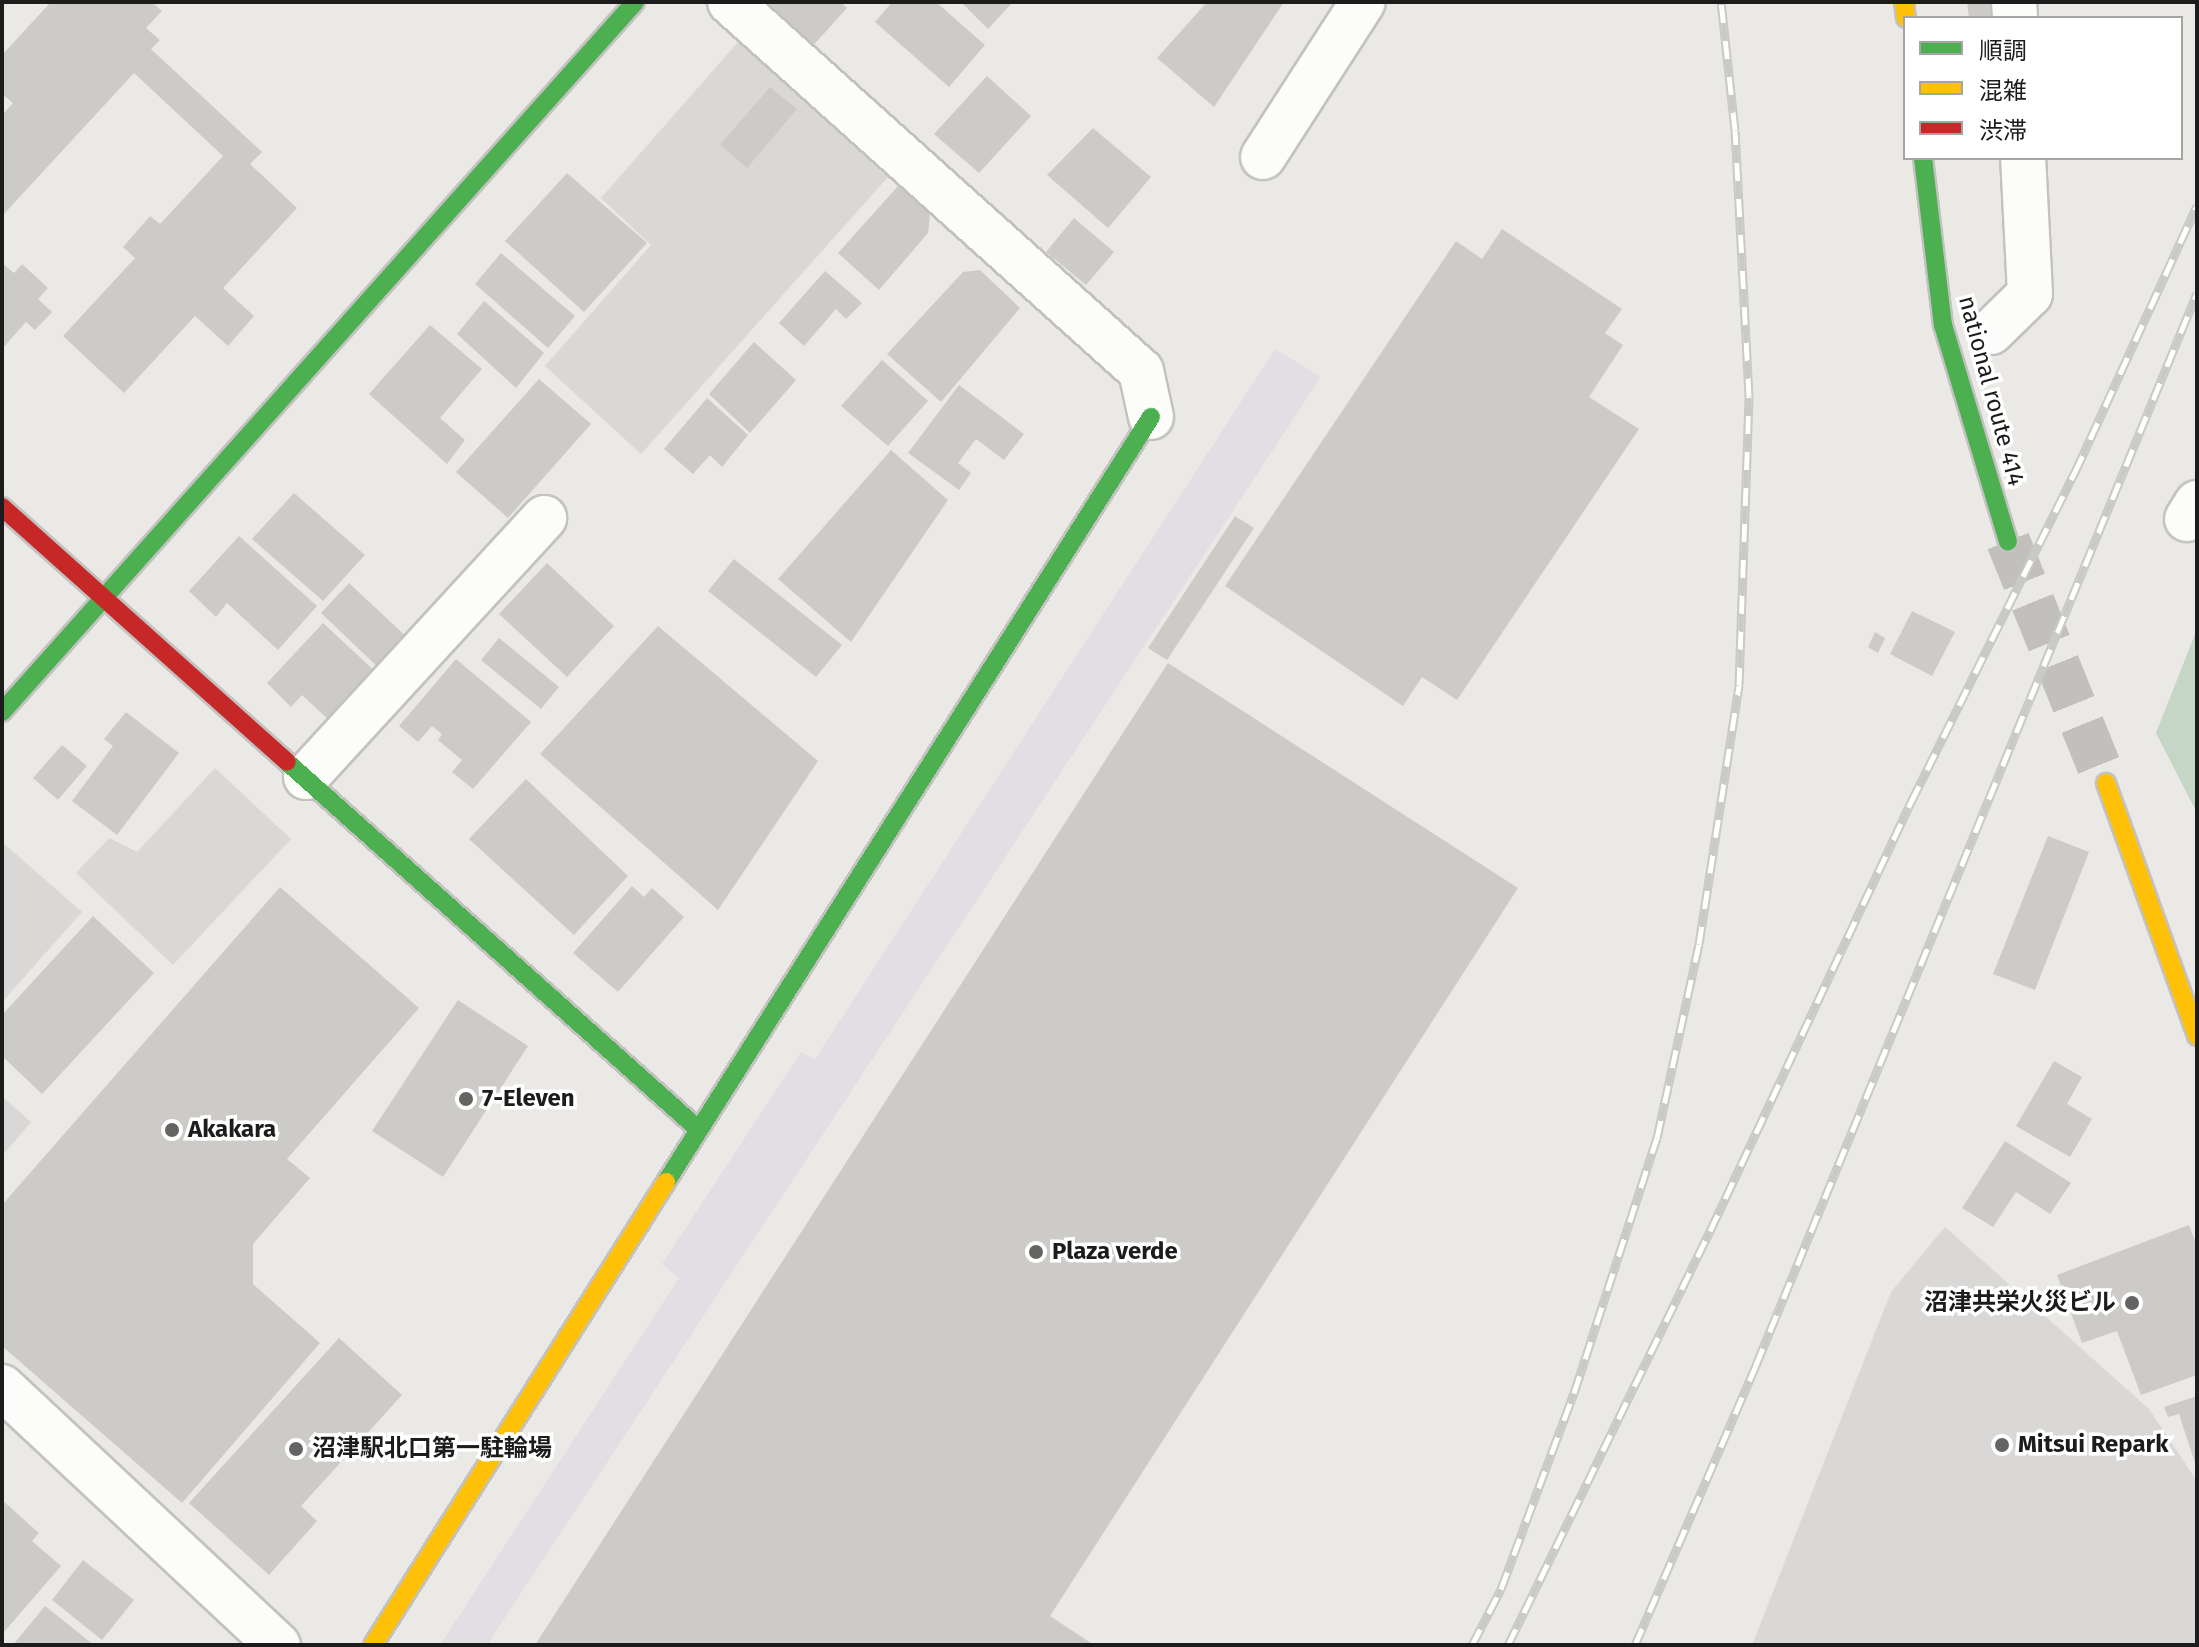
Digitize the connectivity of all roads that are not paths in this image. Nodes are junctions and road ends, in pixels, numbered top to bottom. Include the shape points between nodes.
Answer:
1 (635, 2) edge
2 (730, 2) edge
3 (1363, 2) edge
4 (1263, 157) dead end
5 (1923, 160) edge
6 (2023, 160) edge
7 (1991, 332) dead end
8 (1151, 417) joint
9 (2, 507) edge
10 (544, 518) dead end
11 (2008, 541) tunnel mouth
12 (105, 598) junction
13 (2, 712) edge
14 (306, 777) junction
15 (2106, 783) tunnel mouth
16 (2197, 1036) edge
17 (698, 1129) junction
18 (2, 1387) edge
19 (278, 1645) edge
20 (373, 1645) edge

1 - 12 main road
2 - 8 street via 1141,371
3 - 4 street
5 - 11 main road, national route 414 via 1943,325
6 - 7 street via 2030,294
8 - 17 main road
9 - 12 main road
10 - 14 street
12 - 13 main road
12 - 14 main road
14 - 17 main road
15 - 16 main road
17 - 20 main road
18 - 19 street

